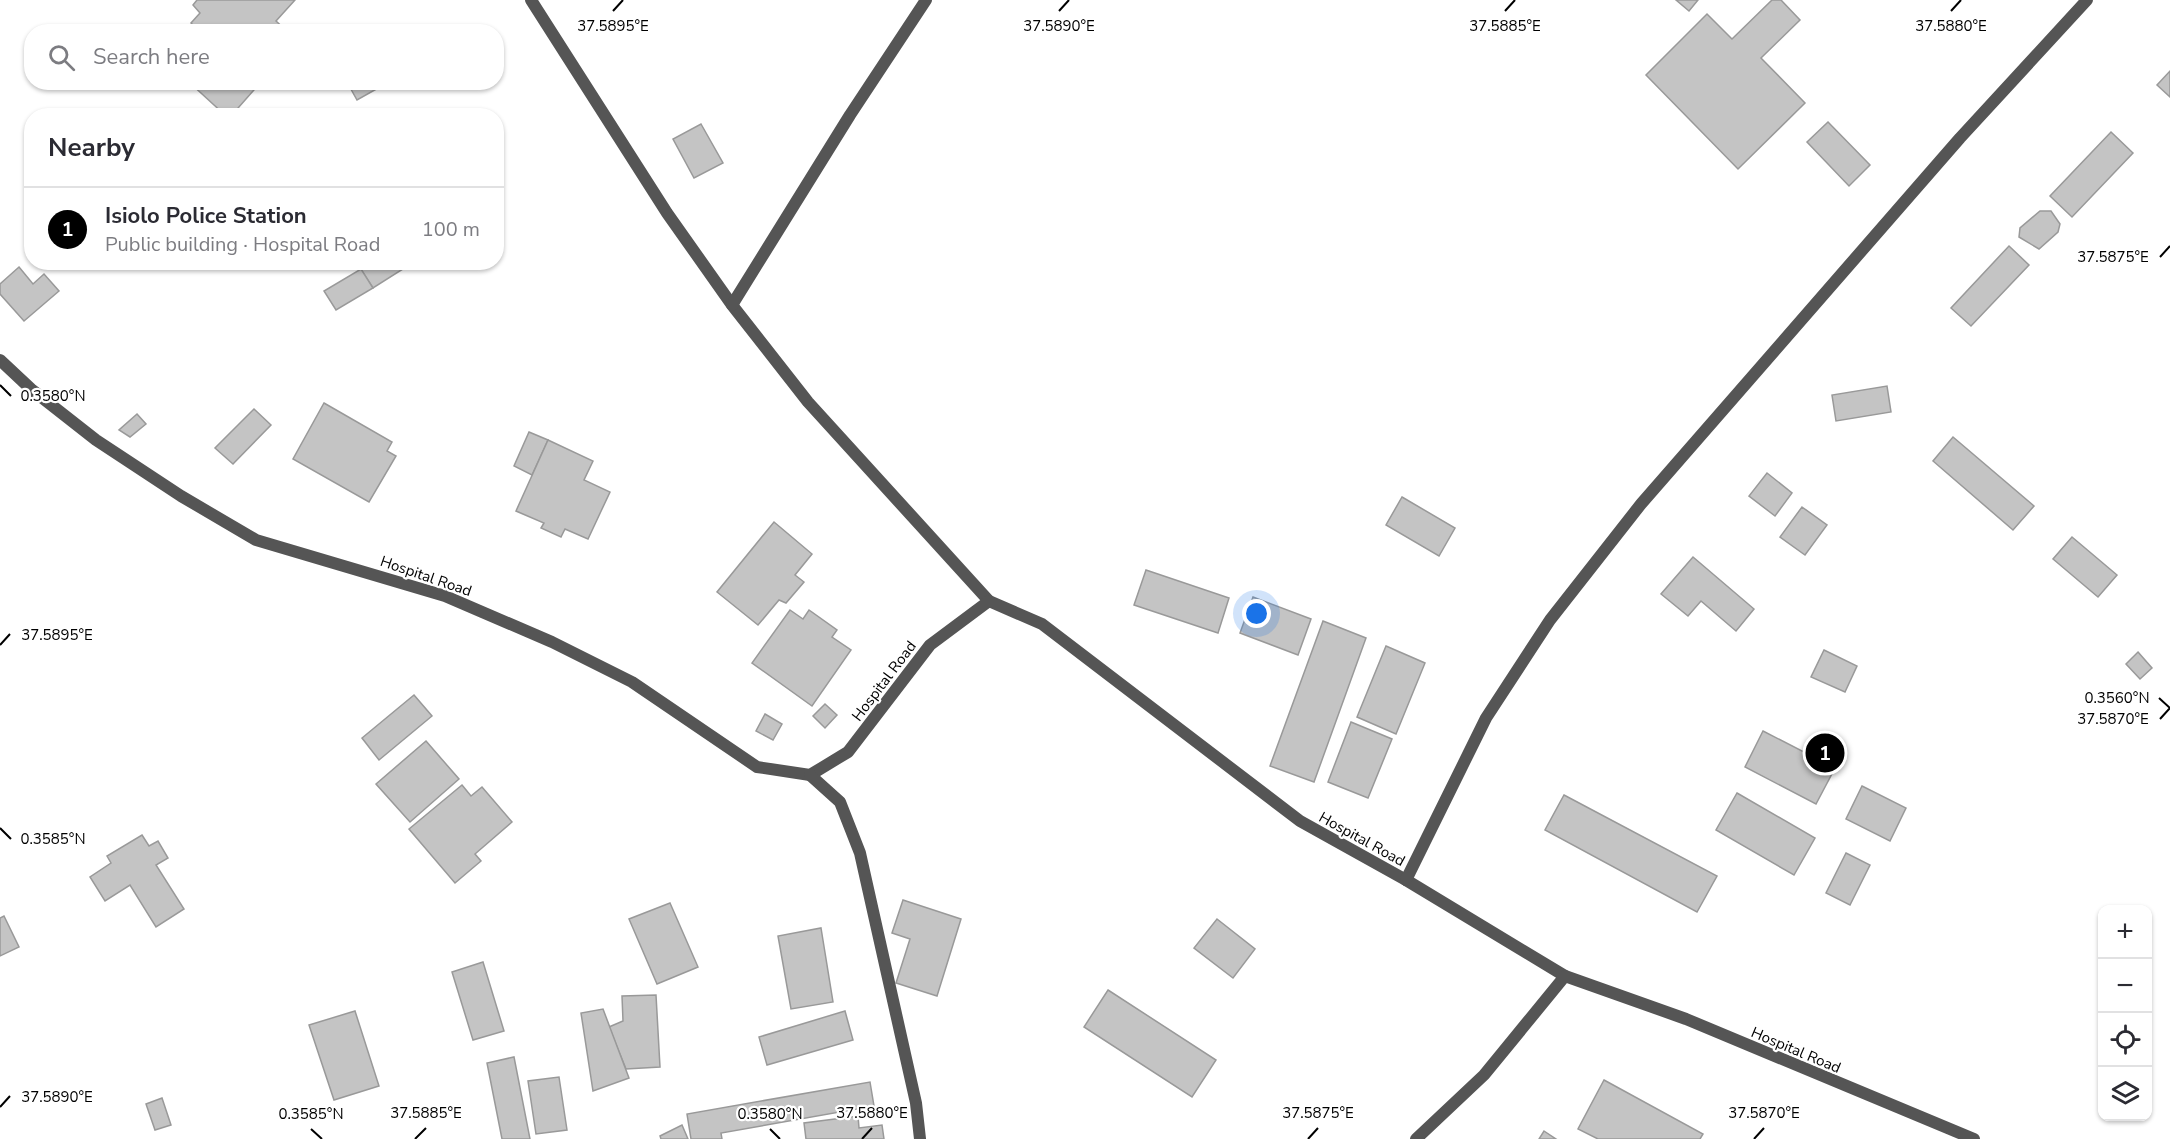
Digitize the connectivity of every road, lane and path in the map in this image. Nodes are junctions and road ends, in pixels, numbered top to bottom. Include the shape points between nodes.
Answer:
1 (531, 0) edge
2 (926, 0) edge
3 (2087, 0) edge
4 (732, 305) junction
5 (0, 360) edge
6 (989, 601) junction
7 (810, 775) junction
8 (1406, 880) junction
9 (1565, 976) junction
10 (920, 1139) edge
11 (1416, 1139) edge
12 (1974, 1139) edge

1 - 4 street via 667,213
2 - 4 street
3 - 8 street via 1960,138 1641,504 1550,620 1486,718
4 - 6 street via 808,402
5 - 7 street, Hospital Road via 30,389 96,440 256,540 445,596 633,682 757,767
6 - 7 street, Hospital Road via 930,645 848,752
6 - 8 street, Hospital Road via 1042,624 1300,821
7 - 10 street via 840,802 860,853 916,1103
8 - 9 street, Hospital Road
9 - 11 street via 1484,1075
9 - 12 street, Hospital Road via 1686,1019

